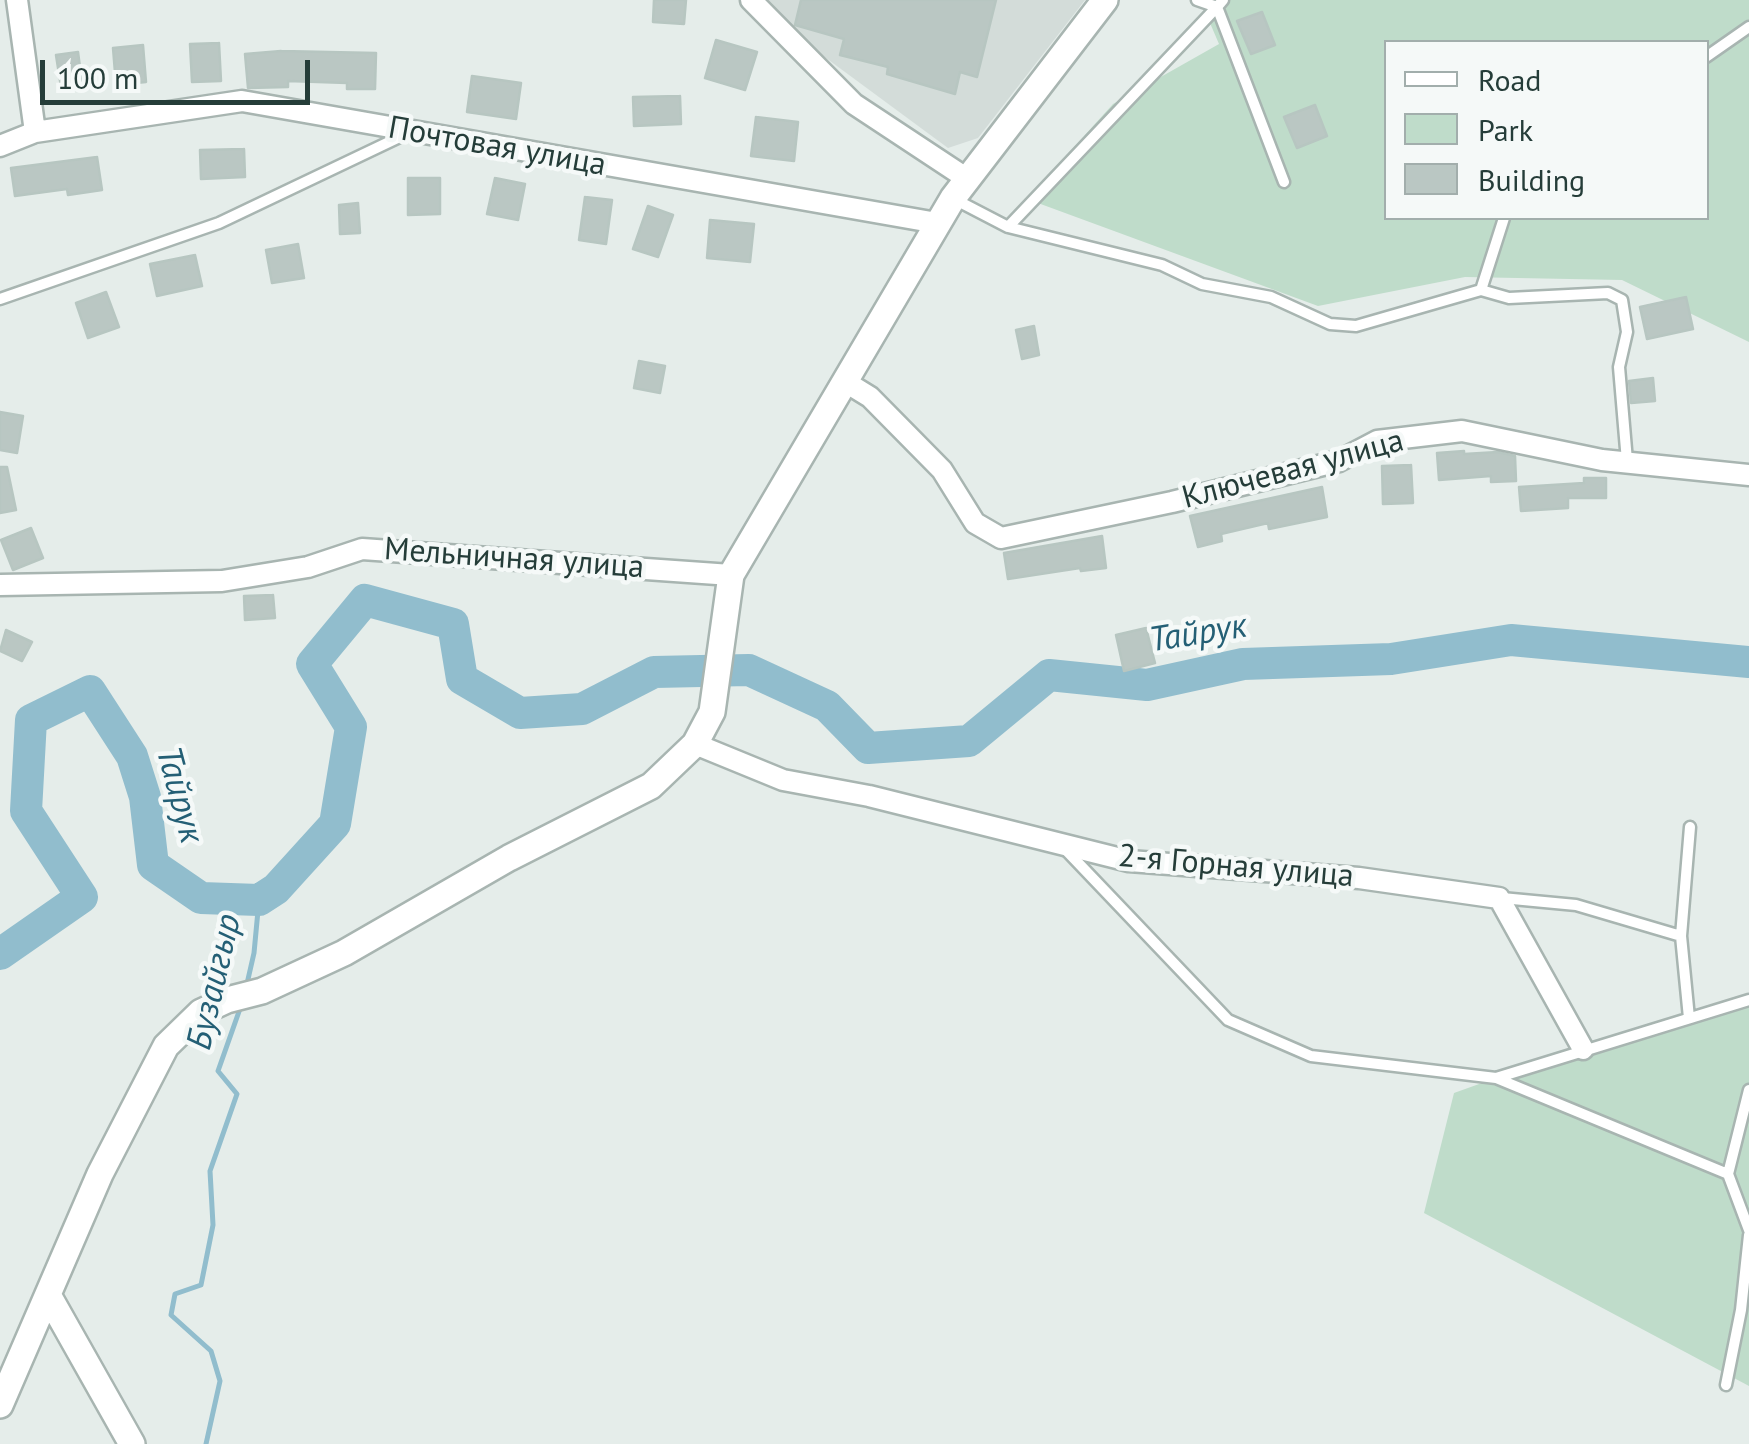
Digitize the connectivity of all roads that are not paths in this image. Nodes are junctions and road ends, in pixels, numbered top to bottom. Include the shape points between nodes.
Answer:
1 (18, 0) edge
2 (751, 0) edge
3 (1105, 0) edge
4 (1198, 0) edge
5 (1220, 4) edge
6 (1749, 28) edge
7 (1709, 55) edge
8 (35, 132) junction
9 (409, 133) junction
10 (0, 146) edge
11 (1284, 182) dead end
12 (960, 188) junction
13 (1503, 220) edge
14 (938, 223) junction
15 (1008, 227) junction
16 (1480, 290) junction
17 (0, 299) edge
18 (844, 381) junction
19 (1627, 462) junction
20 (1749, 475) edge
21 (731, 575) junction
22 (0, 584) edge
23 (695, 744) junction
24 (1690, 827) dead end
25 (1060, 844) junction
26 (1499, 898) junction
27 (1681, 936) junction
28 (1749, 1000) edge
29 (1689, 1018) junction
30 (1584, 1050) junction
31 (1496, 1078) junction
32 (1749, 1090) edge
33 (1728, 1174) junction
34 (1749, 1232) edge
35 (48, 1295) junction
36 (1726, 1386) dead end
37 (0, 1405) edge
38 (132, 1444) edge

1 - 8 street
2 - 12 street via 854,104
3 - 12 street
4 - 5 lane
5 - 11 lane
5 - 15 lane
6 - 7 lane
8 - 9 street, Почтовая улица via 242,101
8 - 10 street, Почтовая улица
9 - 14 street, Почтовая улица
9 - 17 lane via 218,223
12 - 14 street
12 - 15 lane
13 - 16 lane
14 - 18 street
15 - 16 lane via 1162,266 1202,284 1271,296 1330,324 1356,326
16 - 19 lane via 1509,298 1608,293 1622,300
18 - 19 street, Ключевая улица via 870,396 942,470 975,523 1001,538 1339,461 1377,441 1462,431
18 - 21 street
19 - 20 street, Ключевая улица
21 - 22 street, Мельничная улица via 362,549 308,567 222,580
21 - 23 street via 712,712
23 - 25 street, 2-я Горная улица via 783,780
23 - 35 street via 651,786 344,953 202,1012 166,1046
24 - 27 lane
25 - 26 street, 2-я Горная улица via 1129,861 1359,878
25 - 31 lane via 1228,1020 1311,1056
26 - 27 lane via 1576,905
26 - 30 street
27 - 29 lane
28 - 29 lane
29 - 30 lane
30 - 31 lane
31 - 33 lane
32 - 33 lane
33 - 34 lane
34 - 36 lane
35 - 37 street
35 - 38 street

